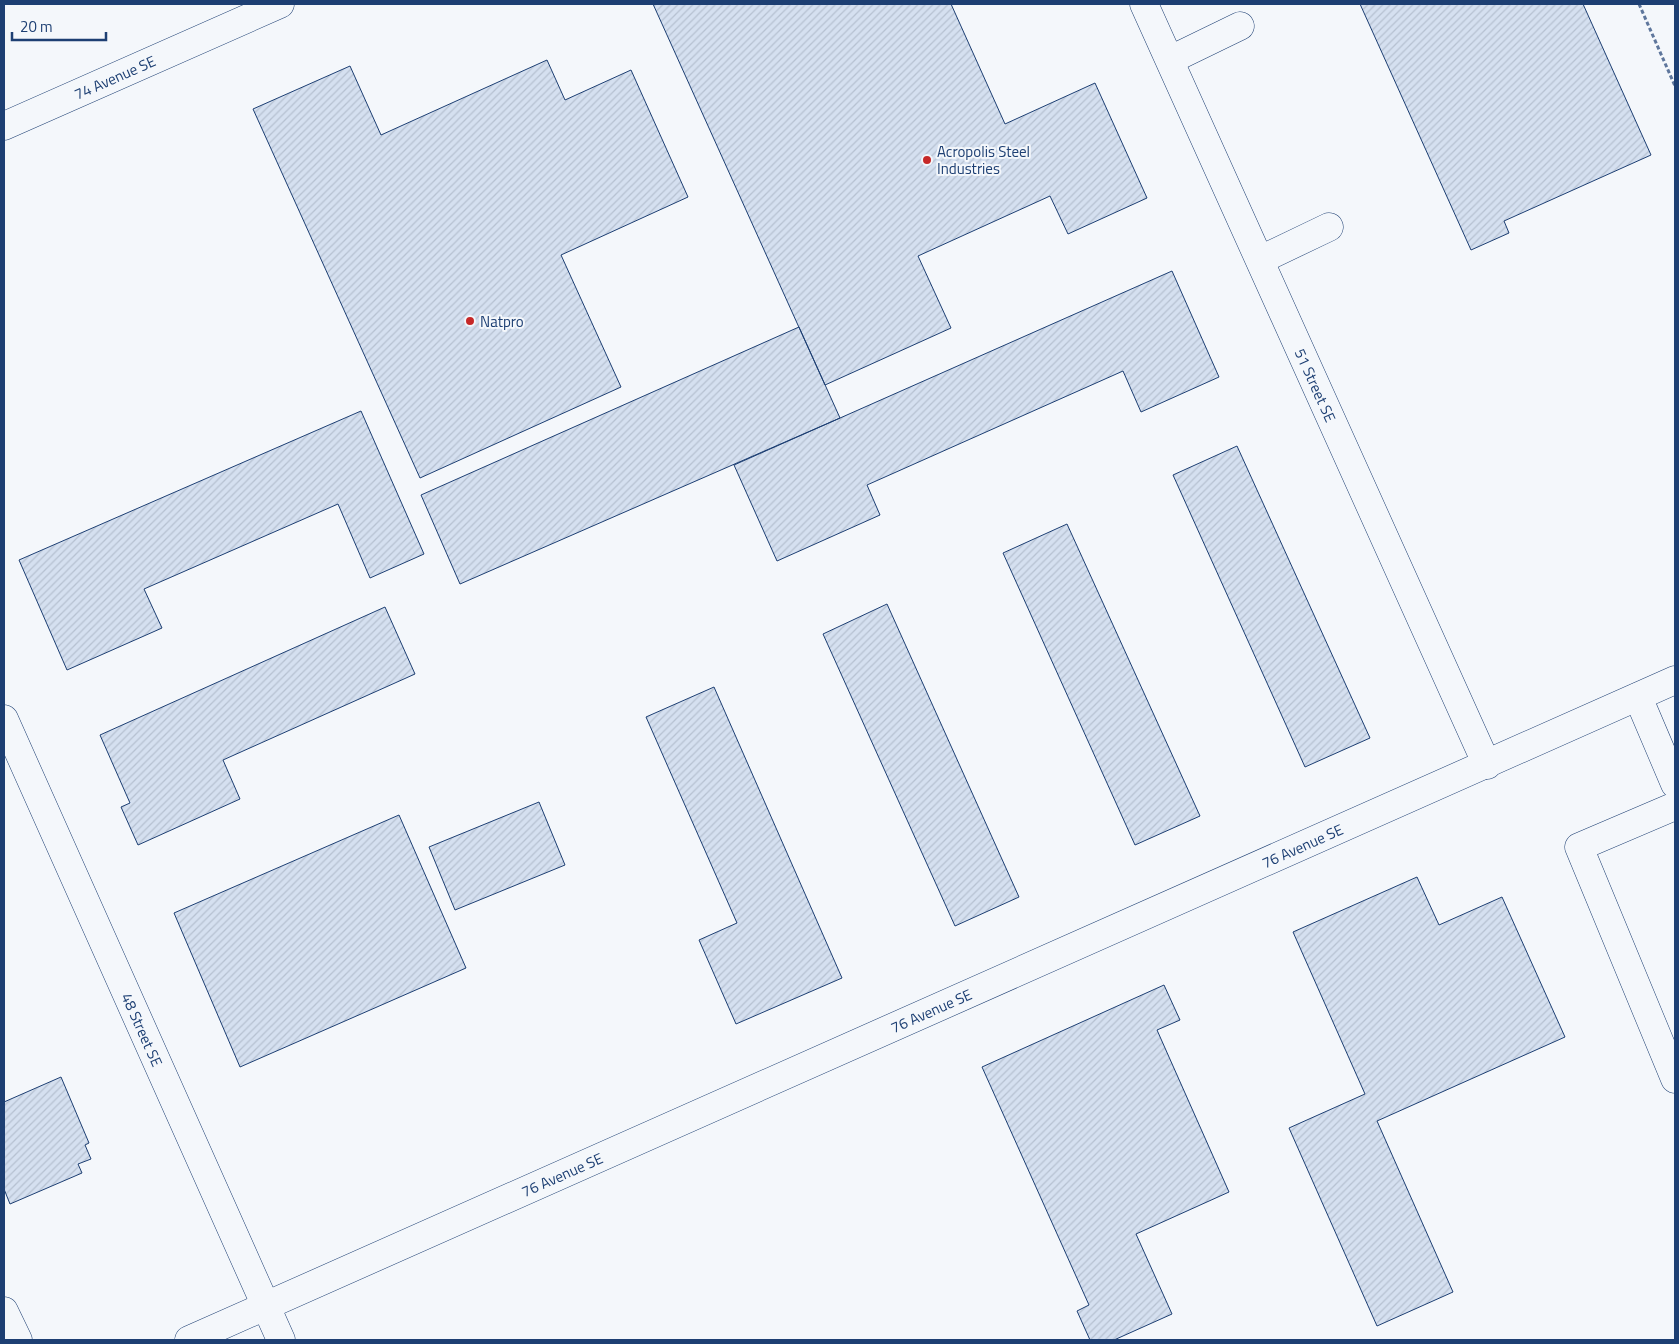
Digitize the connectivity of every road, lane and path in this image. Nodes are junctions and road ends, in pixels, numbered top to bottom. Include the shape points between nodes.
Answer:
1 (280, 4) edge
2 (1144, 4) edge
3 (1639, 4) edge
4 (1240, 26) dead end
5 (1170, 60) junction
6 (1675, 86) edge
7 (4, 126) edge
8 (1329, 228) dead end
9 (1260, 260) junction
10 (1675, 680) edge
11 (1638, 697) junction
12 (4, 718) edge
13 (1487, 765) junction
14 (1675, 784) edge
15 (1675, 806) edge
16 (1675, 1079) edge
17 (265, 1305) junction
18 (4, 1310) edge
19 (18, 1340) edge
20 (189, 1340) edge
21 (281, 1340) edge

1 - 7 street, 74 Avenue SE
2 - 5 street, 51 Street SE
3 - 6 path
4 - 5 street
5 - 9 street, 51 Street SE
8 - 9 street
9 - 13 street, 51 Street SE
10 - 11 street, 76 Avenue SE
11 - 13 street, 76 Avenue SE
11 - 14 street
12 - 17 street, 48 Street SE
13 - 17 street, 76 Avenue SE
15 - 16 street via 1579,847
17 - 20 street, 76 Avenue SE
17 - 21 street, 48 Street SE
18 - 19 street

